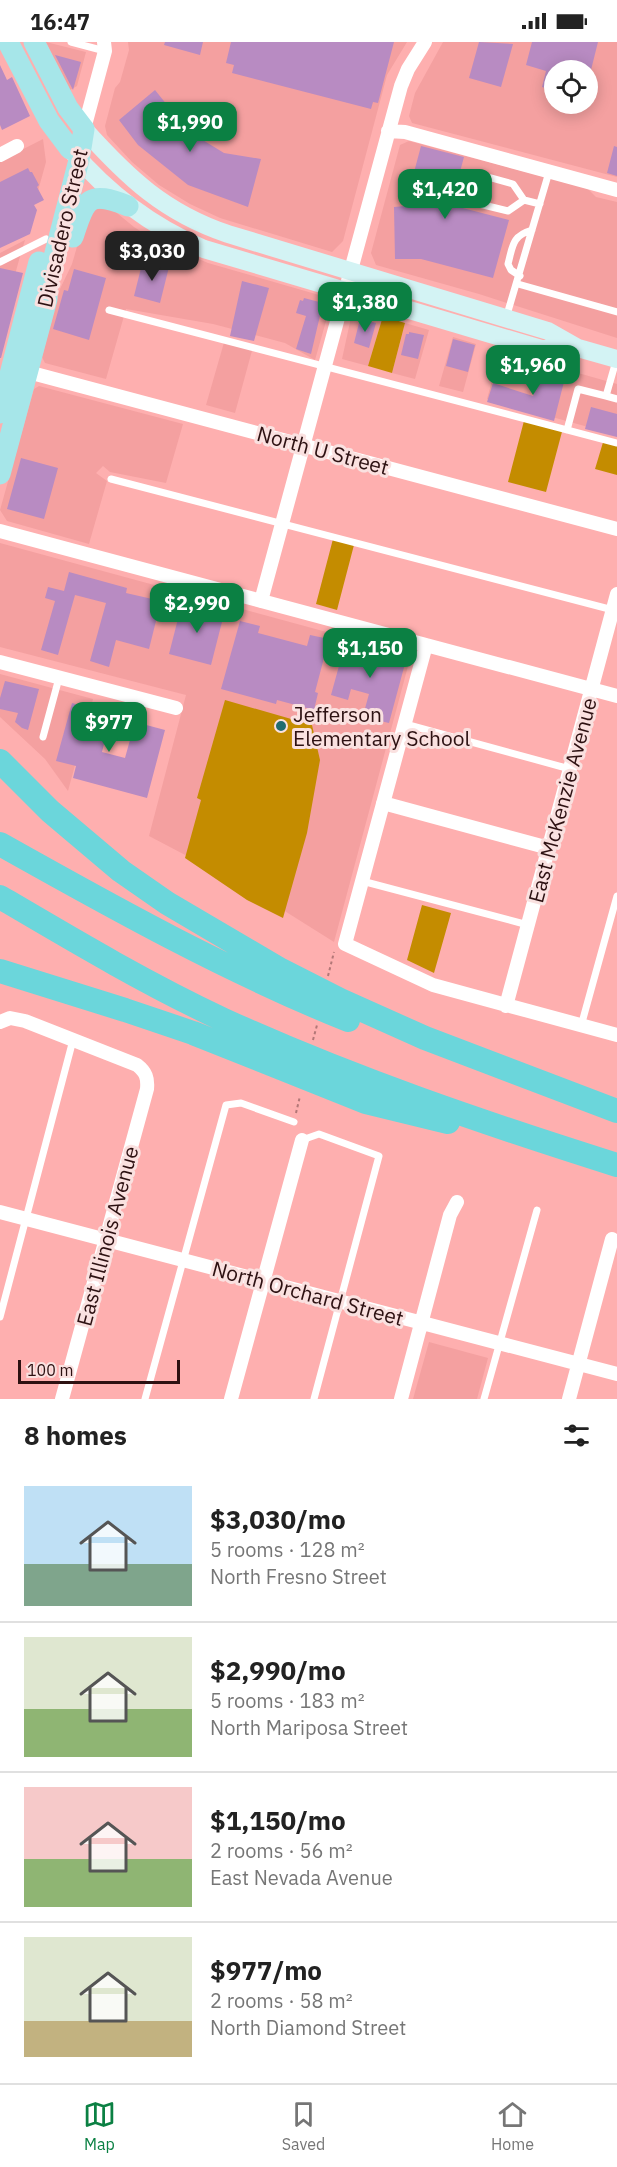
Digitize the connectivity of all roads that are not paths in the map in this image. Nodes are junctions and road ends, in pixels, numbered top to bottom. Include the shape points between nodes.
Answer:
1 (8, 42) edge
2 (34, 42) edge
3 (71, 42) edge
4 (425, 42) edge
5 (108, 45) edge
6 (84, 129) junction
7 (388, 131) junction
8 (17, 147) dead end
9 (75, 154) junction
10 (0, 155) edge
11 (549, 172) junction
12 (617, 190) edge
13 (524, 200) junction
14 (540, 204) junction
15 (128, 206) junction
16 (532, 230) junction
17 (46, 239) junction
18 (0, 262) edge
19 (350, 269) junction
20 (35, 280) junction
21 (519, 280) junction
22 (345, 291) junction
23 (47, 299) junction
24 (109, 310) dead end
25 (617, 312) edge
26 (506, 318) junction
27 (578, 348) junction
28 (617, 359) edge
29 (325, 366) junction
30 (28, 372) junction
31 (606, 396) junction
32 (617, 399) edge
33 (2, 400) edge
34 (567, 429) junction
35 (0, 442) edge
36 (617, 442) edge
37 (304, 445) junction
38 (0, 474) edge
39 (111, 479) dead end
40 (282, 524) junction
41 (617, 529) edge
42 (0, 531) edge
43 (617, 594) edge
44 (261, 601) junction
45 (613, 610) junction
46 (426, 645) junction
47 (0, 662) edge
48 (59, 678) junction
49 (591, 689) junction
50 (617, 696) edge
51 (176, 708) dead end
52 (404, 724) junction
53 (43, 737) dead end
54 (0, 761) edge
55 (570, 770) junction
56 (383, 803) junction
57 (0, 844) edge
58 (549, 848) junction
59 (362, 881) junction
60 (617, 896) edge
61 (0, 897) edge
62 (0, 906) edge
63 (528, 925) junction
64 (83, 946) junction
65 (0, 971) edge
66 (506, 1006) junction
67 (0, 1022) edge
68 (581, 1026) junction
69 (617, 1035) edge
70 (73, 1040) junction
71 (617, 1112) edge
72 (295, 1120) road end
73 (302, 1140) joint
74 (593, 1158) junction
75 (617, 1166) edge
76 (457, 1202) dead end
77 (537, 1210) dead end
78 (0, 1212) edge
79 (26, 1219) junction
80 (612, 1239) dead end
81 (105, 1240) junction
82 (183, 1260) junction
83 (263, 1281) junction
84 (340, 1302) junction
85 (0, 1317) edge
86 (421, 1323) junction
87 (499, 1343) junction
88 (578, 1363) junction
89 (617, 1374) edge
90 (62, 1399) edge
91 (145, 1399) edge
92 (231, 1399) edge
93 (314, 1399) edge
94 (401, 1399) edge
95 (484, 1399) edge
96 (568, 1399) edge

1 - 9 main road via 49,121
2 - 6 main road via 68,108
3 - 5 lane
4 - 7 street via 408,69
5 - 6 street
6 - 9 main road, Divisadero Street
6 - 19 main road via 146,191 189,219
7 - 11 street via 405,132
7 - 19 street
8 - 10 street
9 - 15 main road
9 - 17 main road, Divisadero Street
9 - 23 main road, Divisadero Street
11 - 12 street
11 - 14 lane
13 - 13 lane via 513,184 477,174 467,201 508,211
13 - 14 lane
14 - 16 lane
15 - 22 main road via 158,227 204,249
15 - 23 main road via 103,198 83,207
16 - 21 lane
16 - 21 lane via 519,234 508,264
17 - 18 lane
17 - 20 main road, Divisadero Street
19 - 22 street
19 - 26 main road
20 - 30 main road via 34,312 24,359
20 - 33 main road, Divisadero Street
21 - 25 lane
21 - 26 lane
22 - 27 main road via 541,349
22 - 29 street
23 - 30 main road, Divisadero Street
24 - 29 lane
26 - 27 main road via 548,331
27 - 28 main road
28 - 31 lane
29 - 34 lane
29 - 37 street
30 - 37 street, North U Street
30 - 38 main road, Divisadero Street
31 - 32 lane
31 - 34 lane via 578,388
33 - 35 main road, Divisadero Street via 10,400 10,405
34 - 36 lane
37 - 40 street
37 - 41 street, North U Street
39 - 40 lane
40 - 44 street
40 - 45 lane
42 - 44 street
43 - 45 street, East McKenzie Avenue
44 - 46 street
45 - 49 street, East McKenzie Avenue
46 - 49 street
46 - 52 street
47 - 48 street
48 - 51 street
48 - 53 lane
49 - 50 street
49 - 55 street, East McKenzie Avenue
52 - 55 lane
52 - 56 street
54 - 71 highway via 50,811 121,871 167,903 272,964 425,1038
55 - 58 street, East McKenzie Avenue
56 - 58 street
56 - 59 street
57 - 71 highway via 220,964 291,997 455,1059
58 - 63 street, East McKenzie Avenue
59 - 63 lane
59 - 66 street via 339,948 433,985
60 - 68 lane
61 - 64 highway
62 - 64 highway
63 - 66 street, East McKenzie Avenue
64 - 74 highway via 222,1019 336,1068
65 - 74 highway via 193,1033 366,1102
66 - 68 street
67 - 70 street via 17,1019
68 - 69 street
70 - 79 lane
70 - 81 street, East Illinois Avenue via 137,1065 146,1073 147,1089
72 - 82 lane via 241,1103 226,1105
73 - 83 street
73 - 84 lane via 319,1134 379,1156
74 - 75 highway
76 - 86 street via 450,1215
77 - 87 lane
78 - 79 street, North Orchard Street
79 - 81 street, North Orchard Street
79 - 85 lane
80 - 88 street
81 - 82 street, North Orchard Street
81 - 90 street, East Illinois Avenue
82 - 83 street, North Orchard Street
82 - 91 lane
83 - 84 street, North Orchard Street
83 - 92 street
84 - 86 street, North Orchard Street
84 - 93 lane
86 - 87 street, North Orchard Street
86 - 94 street
87 - 88 street, North Orchard Street
87 - 95 lane
88 - 89 street, North Orchard Street
88 - 96 street

